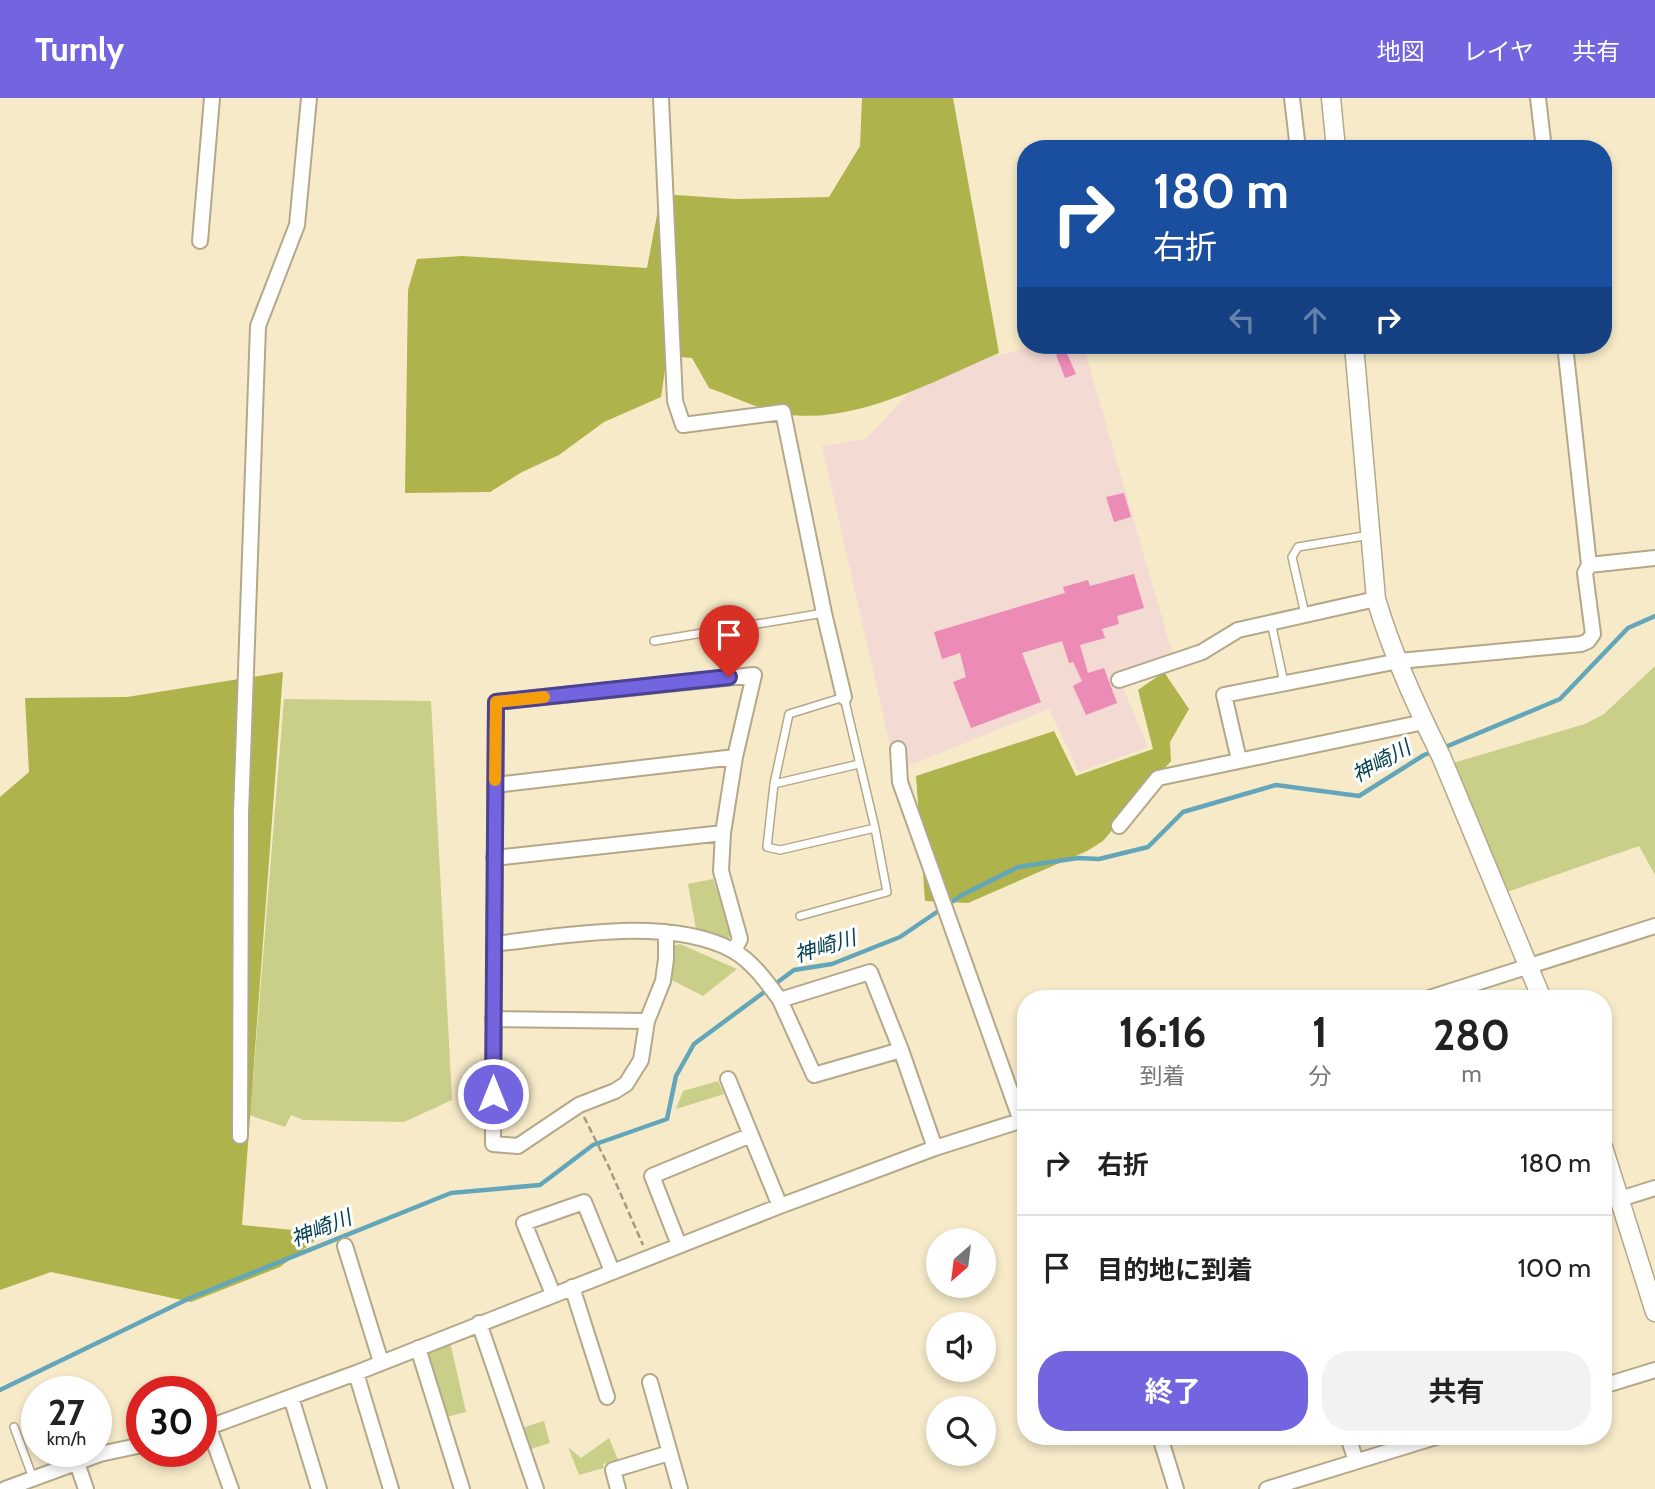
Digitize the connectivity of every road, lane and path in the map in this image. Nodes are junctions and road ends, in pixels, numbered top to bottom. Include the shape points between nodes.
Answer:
1 (212, 98) edge
2 (309, 98) edge
3 (662, 98) edge
4 (1292, 98) edge
5 (1331, 98) edge
6 (1538, 98) edge
7 (1297, 140) edge
8 (1335, 140) edge
9 (1543, 140) edge
10 (200, 241) dead end
11 (1355, 354) edge
12 (1566, 354) edge
13 (1370, 535) junction
14 (1655, 558) edge
15 (1589, 565) junction
16 (1377, 598) junction
17 (824, 613) junction
18 (1305, 614) junction
19 (1271, 622) junction
20 (654, 641) dead end
21 (1399, 661) junction
22 (1119, 680) dead end
23 (1284, 683) junction
24 (844, 697) junction
25 (1424, 722) junction
26 (898, 750) dead end
27 (735, 757) junction
28 (1238, 760) junction
29 (859, 764) junction
30 (775, 784) junction
31 (495, 785) junction
32 (1119, 827) dead end
33 (875, 828) junction
34 (723, 833) junction
35 (494, 858) junction
36 (800, 916) dead end
37 (1655, 926) edge
38 (666, 932) junction
39 (494, 944) junction
40 (734, 951) junction
41 (1528, 965) junction
42 (1453, 990) edge
43 (1538, 990) edge
44 (780, 1000) junction
45 (493, 1019) junction
46 (647, 1021) junction
47 (901, 1050) junction
48 (728, 1079) dead end
49 (1017, 1104) edge
50 (579, 1105) junction
51 (1017, 1122) edge
52 (751, 1135) junction
53 (240, 1136) dead end
54 (935, 1148) junction
55 (1612, 1182) edge
56 (1655, 1188) edge
57 (1620, 1199) junction
58 (780, 1206) junction
59 (679, 1245) junction
60 (345, 1246) dead end
61 (648, 1257) junction
62 (612, 1271) junction
63 (1651, 1281) edge
64 (572, 1287) junction
65 (553, 1294) junction
66 (1655, 1312) edge
67 (479, 1323) junction
68 (418, 1348) junction
69 (382, 1362) junction
70 (1655, 1370) edge
71 (356, 1373) junction
72 (650, 1382) dead end
73 (1612, 1383) edge
74 (607, 1397) dead end
75 (291, 1398) junction
76 (217, 1425) edge
77 (14, 1427) dead end
78 (1162, 1445) edge
79 (1351, 1445) edge
80 (1401, 1445) edge
81 (669, 1453) junction
82 (217, 1457) edge
83 (1356, 1461) junction
84 (66, 1467) edge
85 (78, 1467) edge
86 (33, 1479) junction
87 (1288, 1486) edge
88 (5, 1489) edge
89 (86, 1489) edge
90 (231, 1489) edge
91 (319, 1489) edge
92 (391, 1489) edge
93 (462, 1489) edge
94 (536, 1489) edge
95 (618, 1489) edge
96 (680, 1489) edge
97 (1176, 1489) edge
98 (1267, 1489) edge

1 - 10 street
2 - 53 street via 297,225 258,326 241,814
3 - 17 street via 675,401 683,425 783,412
4 - 7 street
5 - 8 street
6 - 9 street
11 - 13 street
12 - 15 street
13 - 16 street
13 - 18 lane via 1298,547 1292,557
14 - 15 street
15 - 21 street via 1585,573 1592,634 1588,641
16 - 18 street
16 - 21 street
17 - 20 lane
17 - 24 street
18 - 19 street
19 - 22 street via 1238,629 1202,652
19 - 23 lane
21 - 23 street
21 - 25 street
23 - 28 street via 1224,695
24 - 29 lane
24 - 30 lane via 789,714
25 - 28 street
25 - 41 street
26 - 49 street via 900,782
27 - 31 street
27 - 31 street via 754,675 496,702
27 - 34 street
28 - 32 street via 1158,778
29 - 30 lane
29 - 33 lane
30 - 33 lane via 767,847 780,850
31 - 35 street
33 - 36 lane via 887,892
34 - 35 street
34 - 40 street via 721,872 740,939
35 - 39 street
37 - 41 street
38 - 39 street via 588,933
38 - 40 street via 697,936
38 - 46 street via 663,981
39 - 45 street
40 - 44 street via 761,974
41 - 42 street
41 - 43 street
44 - 47 street via 814,1075
44 - 47 street via 870,972
45 - 46 street
45 - 50 street via 493,1144 519,1146
46 - 50 street via 641,1060 626,1084
47 - 54 street
48 - 52 street
50 - 61 path
51 - 54 street
52 - 58 street
52 - 59 street via 652,1176
54 - 58 street
55 - 57 street
56 - 57 street
57 - 63 street
58 - 59 street
59 - 61 street
60 - 69 street
61 - 62 street
62 - 64 street
62 - 65 street via 584,1202 524,1223
63 - 66 street
64 - 65 street
64 - 74 street
65 - 67 street
67 - 68 street
67 - 94 street
68 - 69 street
68 - 93 street
69 - 71 street
70 - 73 street
71 - 75 street
71 - 92 street
72 - 81 street
75 - 76 street
75 - 91 street
77 - 86 lane
78 - 97 street
79 - 83 street
80 - 83 street
81 - 95 street via 613,1470
81 - 96 street
82 - 90 street
83 - 87 street
84 - 86 street
85 - 89 street
86 - 88 street
87 - 98 street

